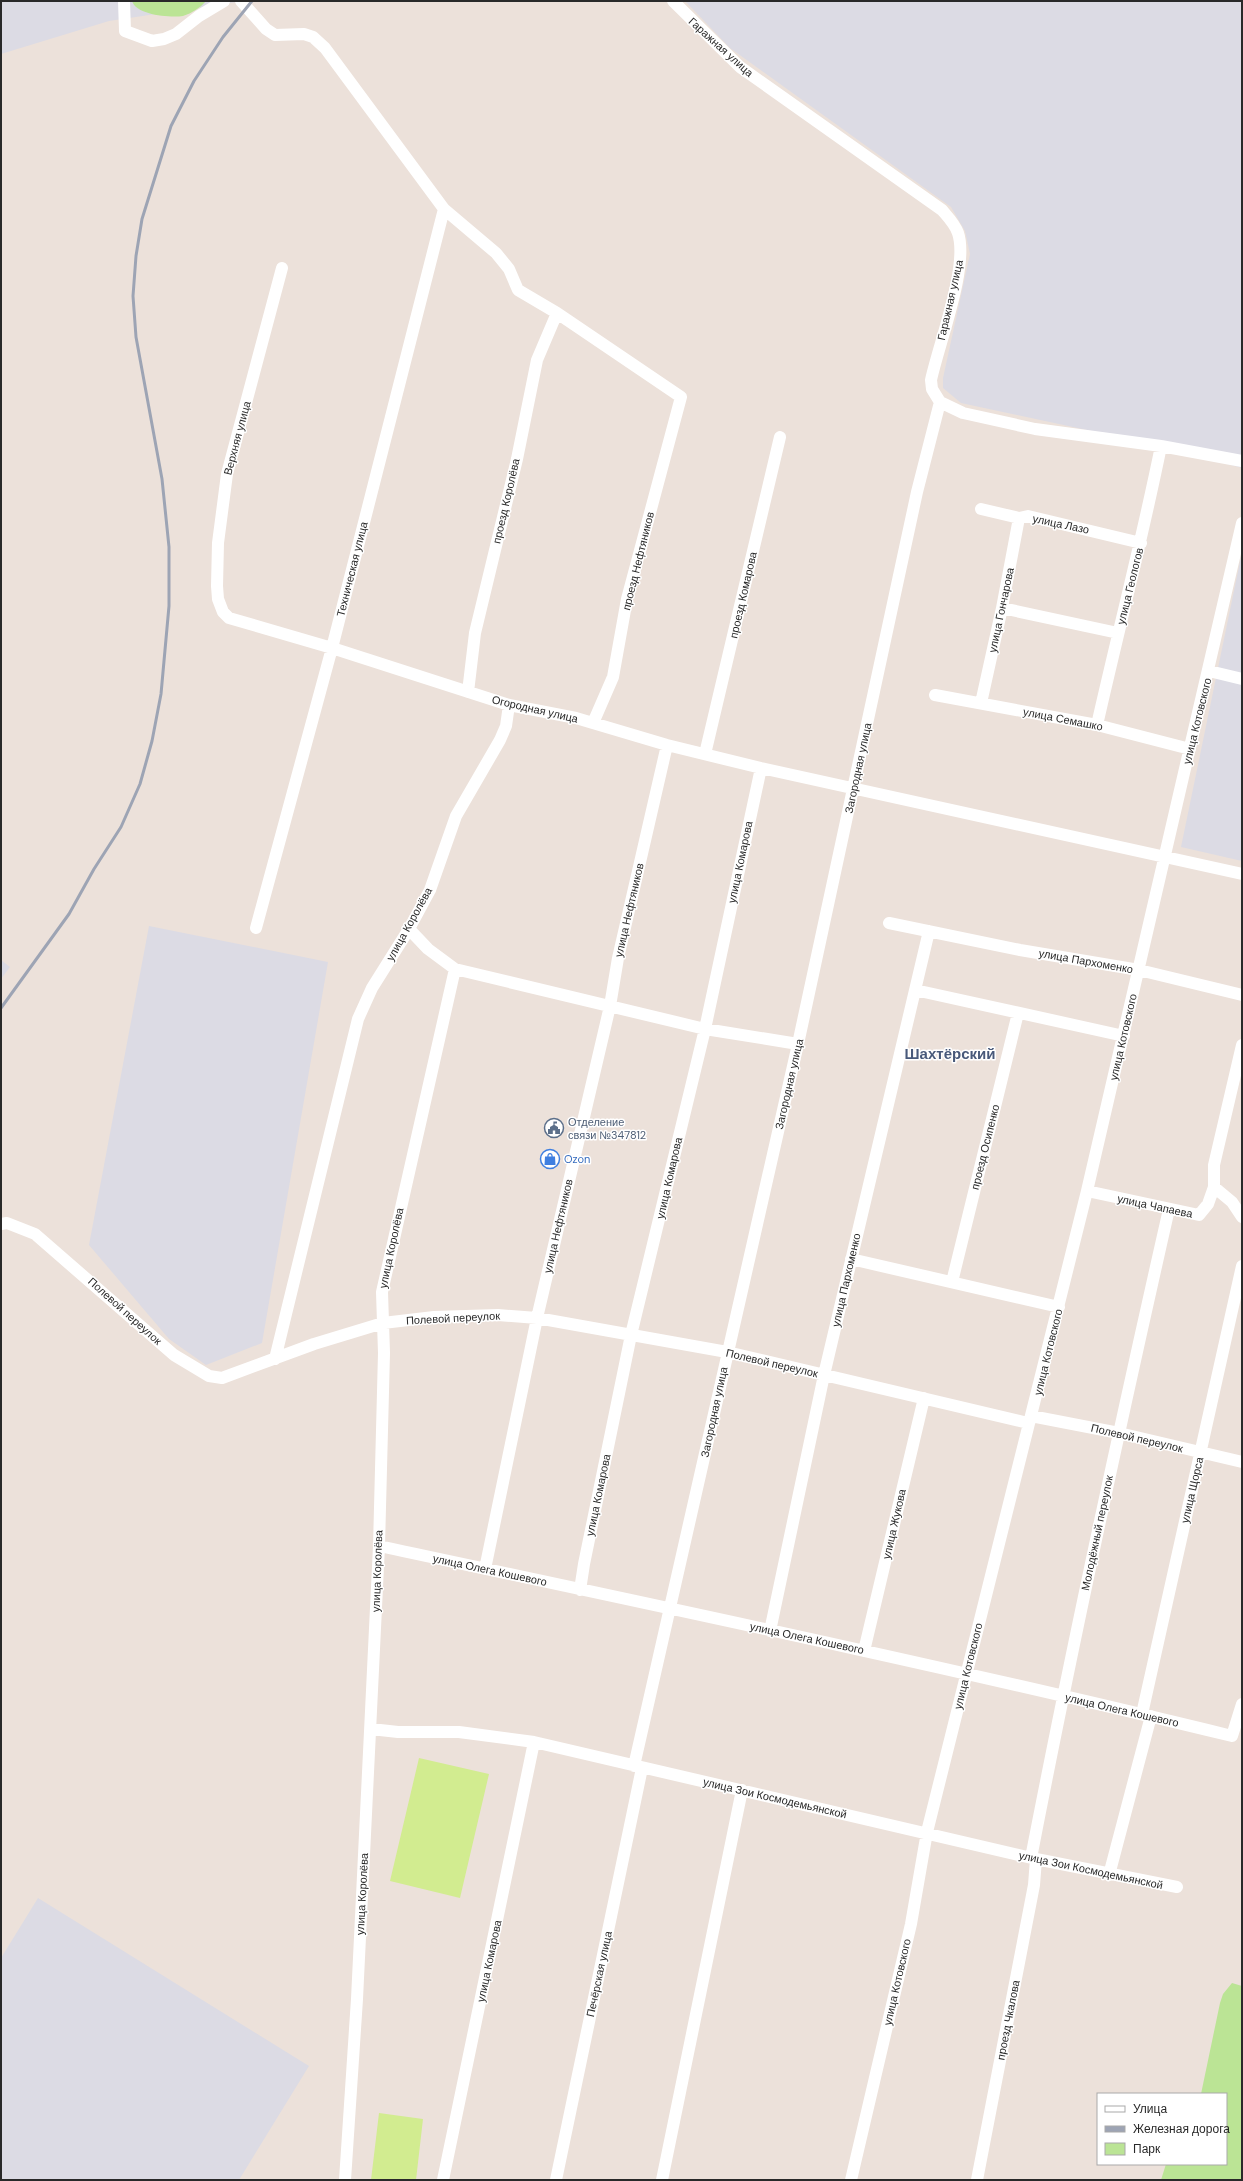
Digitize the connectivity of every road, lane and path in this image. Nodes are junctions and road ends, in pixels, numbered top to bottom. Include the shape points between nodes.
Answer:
1 (124, 1) edge
2 (224, 1) edge
3 (241, 1) edge
4 (673, 1) edge
5 (444, 209) junction
6 (282, 268) dead end
7 (557, 314) junction
8 (940, 402) junction
9 (780, 437) dead end
10 (1161, 446) junction
11 (1242, 461) edge
12 (981, 509) dead end
13 (1019, 518) junction
14 (1242, 522) edge
15 (1142, 543) junction
16 (1002, 608) junction
17 (223, 612) joint
18 (1118, 632) junction
19 (332, 648) junction
20 (1209, 671) junction
21 (1242, 679) edge
22 (468, 692) junction
23 (935, 695) dead end
24 (981, 703) junction
25 (509, 705) junction
26 (593, 723) junction
27 (1097, 725) junction
28 (667, 745) junction
29 (1190, 748) junction
30 (705, 754) junction
31 (761, 768) junction
32 (854, 787) junction
33 (1164, 858) junction
34 (1242, 874) edge
35 (889, 923) dead end
36 (256, 928) dead end
37 (409, 929) junction
38 (929, 931) junction
39 (455, 969) junction
40 (1139, 970) junction
41 (915, 990) junction
42 (1242, 995) edge
43 (610, 1006) junction
44 (1018, 1013) junction
45 (705, 1029) junction
46 (1124, 1036) junction
47 (798, 1044) junction
48 (1242, 1045) edge
49 (1214, 1187) junction
50 (1087, 1191) junction
51 (1169, 1209) junction
52 (1242, 1217) edge
53 (1, 1224) edge
54 (852, 1259) junction
55 (1242, 1266) edge
56 (952, 1282) junction
57 (1059, 1307) junction
58 (537, 1318) junction
59 (383, 1323) junction
60 (631, 1335) junction
61 (727, 1352) junction
62 (275, 1359) junction
63 (824, 1375) junction
64 (924, 1398) junction
65 (1030, 1419) junction
66 (1119, 1433) junction
67 (1200, 1452) junction
68 (1242, 1462) edge
69 (379, 1546) junction
70 (485, 1569) junction
71 (580, 1590) junction
72 (671, 1607) junction
73 (770, 1631) junction
74 (864, 1651) junction
75 (967, 1672) junction
76 (1062, 1697) junction
77 (1242, 1704) edge
78 (1146, 1715) junction
79 (371, 1729) junction
80 (534, 1742) junction
81 (638, 1767) junction
82 (742, 1790) junction
83 (927, 1832) junction
84 (1033, 1858) junction
85 (1109, 1875) junction
86 (1178, 1887) dead end
87 (345, 2180) edge
88 (443, 2180) edge
89 (556, 2180) edge
90 (662, 2180) edge
91 (851, 2180) edge
92 (978, 2180) edge

1 - 2 street via 125,31 152,40 176,34
3 - 5 street via 266,29 275,35 304,34 313,37 325,48
4 - 8 street, Гаражная улица via 740,67 942,210 952,222 959,238 960,260 931,380 935,396
5 - 7 street via 496,253 509,269 518,290
5 - 19 street, Техническая улица
6 - 17 street, Верхняя улица via 227,474 218,543 217,586
7 - 22 street, проезд Королёва via 537,360 517,459 475,633
7 - 26 street, проезд Нефтяников via 682,397 626,599 613,677
8 - 10 street via 963,412 1035,429
8 - 32 street, Загородная улица via 917,492
9 - 30 street, проезд Комарова
10 - 11 street
10 - 15 street, улица Геологов
12 - 13 street, улица Лазо
13 - 15 street, улица Лазо via 1028,516
13 - 16 street, улица Гончарова
14 - 20 street, улица Котовского
15 - 18 street, улица Геологов
16 - 18 street
16 - 24 street, улица Гончарова
17 - 19 street, Огородная улица via 240,623
18 - 27 street, улица Геологов
19 - 22 street, Огородная улица
19 - 36 street, Техническая улица
20 - 21 street
20 - 29 street, улица Котовского
22 - 25 street, Огородная улица
23 - 24 street, улица Семашко
24 - 27 street, улица Семашко
25 - 26 street, Огородная улица
25 - 37 street, улица Королёва via 506,726 500,740 456,816 430,890
26 - 28 street, Огородная улица
27 - 29 street, улица Семашко
28 - 30 street, Огородная улица
28 - 43 street, улица Нефтяников via 618,958
29 - 33 street, улица Котовского
30 - 31 street, Огородная улица
31 - 32 street, Огородная улица
31 - 45 street, улица Комарова
32 - 33 street, Огородная улица
32 - 47 street, Загородная улица
33 - 34 street
33 - 40 street, улица Котовского
35 - 38 street, улица Пархоменко
37 - 39 street via 428,949
37 - 62 street, улица Королёва via 372,988 358,1019
38 - 40 street, улица Пархоменко via 1020,950
38 - 41 street, улица Пархоменко
39 - 43 street
39 - 59 street, улица Королёва via 383,1280
40 - 42 street, улица Пархоменко
40 - 46 street, улица Котовского
41 - 44 street
41 - 54 street, улица Пархоменко
43 - 45 street
43 - 58 street, улица Нефтяников
44 - 46 street
44 - 56 street, проезд Осипенко
45 - 47 street
45 - 60 street, улица Комарова
46 - 50 street, улица Котовского
47 - 61 street, Загородная улица
48 - 49 street via 1214,1165
49 - 51 street, улица Чапаева via 1208,1204 1199,1215
49 - 52 street via 1232,1202
50 - 51 street, улица Чапаева
50 - 57 street, улица Котовского
51 - 66 street, Молодёжный переулок
53 - 62 street, Полевой переулок via 14,1225 36,1234 174,1355 202,1373 222,1378
54 - 56 street
54 - 63 street, улица Пархоменко
55 - 67 street, улица Щорса
56 - 57 street
57 - 65 street, улица Котовского
58 - 59 street, Полевой переулок via 464,1316
58 - 60 street, Полевой переулок
58 - 70 street, улица Нефтяников
59 - 62 street, Полевой переулок
59 - 69 street, улица Королёва
60 - 61 street, Полевой переулок
60 - 71 street, улица Комарова
61 - 63 street, Полевой переулок
61 - 72 street, Загородная улица
63 - 64 street, Полевой переулок
63 - 73 street, улица Пархоменко
64 - 65 street, Полевой переулок
64 - 74 street, улица Жукова
65 - 66 street, Полевой переулок
65 - 75 street, улица Котовского
66 - 67 street, Полевой переулок
66 - 76 street, Молодёжный переулок
67 - 68 street, Полевой переулок
67 - 78 street, улица Щорса
69 - 70 street, улица Олега Кошевого
69 - 79 street, улица Королёва
70 - 71 street, улица Олега Кошевого
71 - 72 street, улица Олега Кошевого
72 - 73 street, улица Олега Кошевого
72 - 81 street, Загородная улица
73 - 74 street, улица Олега Кошевого
74 - 75 street, улица Олега Кошевого
75 - 76 street, улица Олега Кошевого
75 - 83 street, улица Котовского
76 - 78 street, улица Олега Кошевого
76 - 84 street, Молодёжный переулок
77 - 78 street, улица Олега Кошевого via 1232,1736
78 - 85 street, улица Щорса
79 - 80 street, улица Зои Космодемьянской via 398,1732 459,1732
79 - 87 street, улица Королёва
80 - 81 street, улица Зои Космодемьянской
80 - 88 street, улица Комарова
81 - 82 street, улица Зои Космодемьянской
81 - 89 street, Печёрская улица
82 - 83 street, улица Зои Космодемьянской
82 - 90 street
83 - 84 street, улица Зои Космодемьянской
83 - 91 street, улица Котовского via 911,1924
84 - 85 street, улица Зои Космодемьянской
84 - 92 street, проезд Чкалова via 1034,1885
85 - 86 street, улица Зои Космодемьянской

